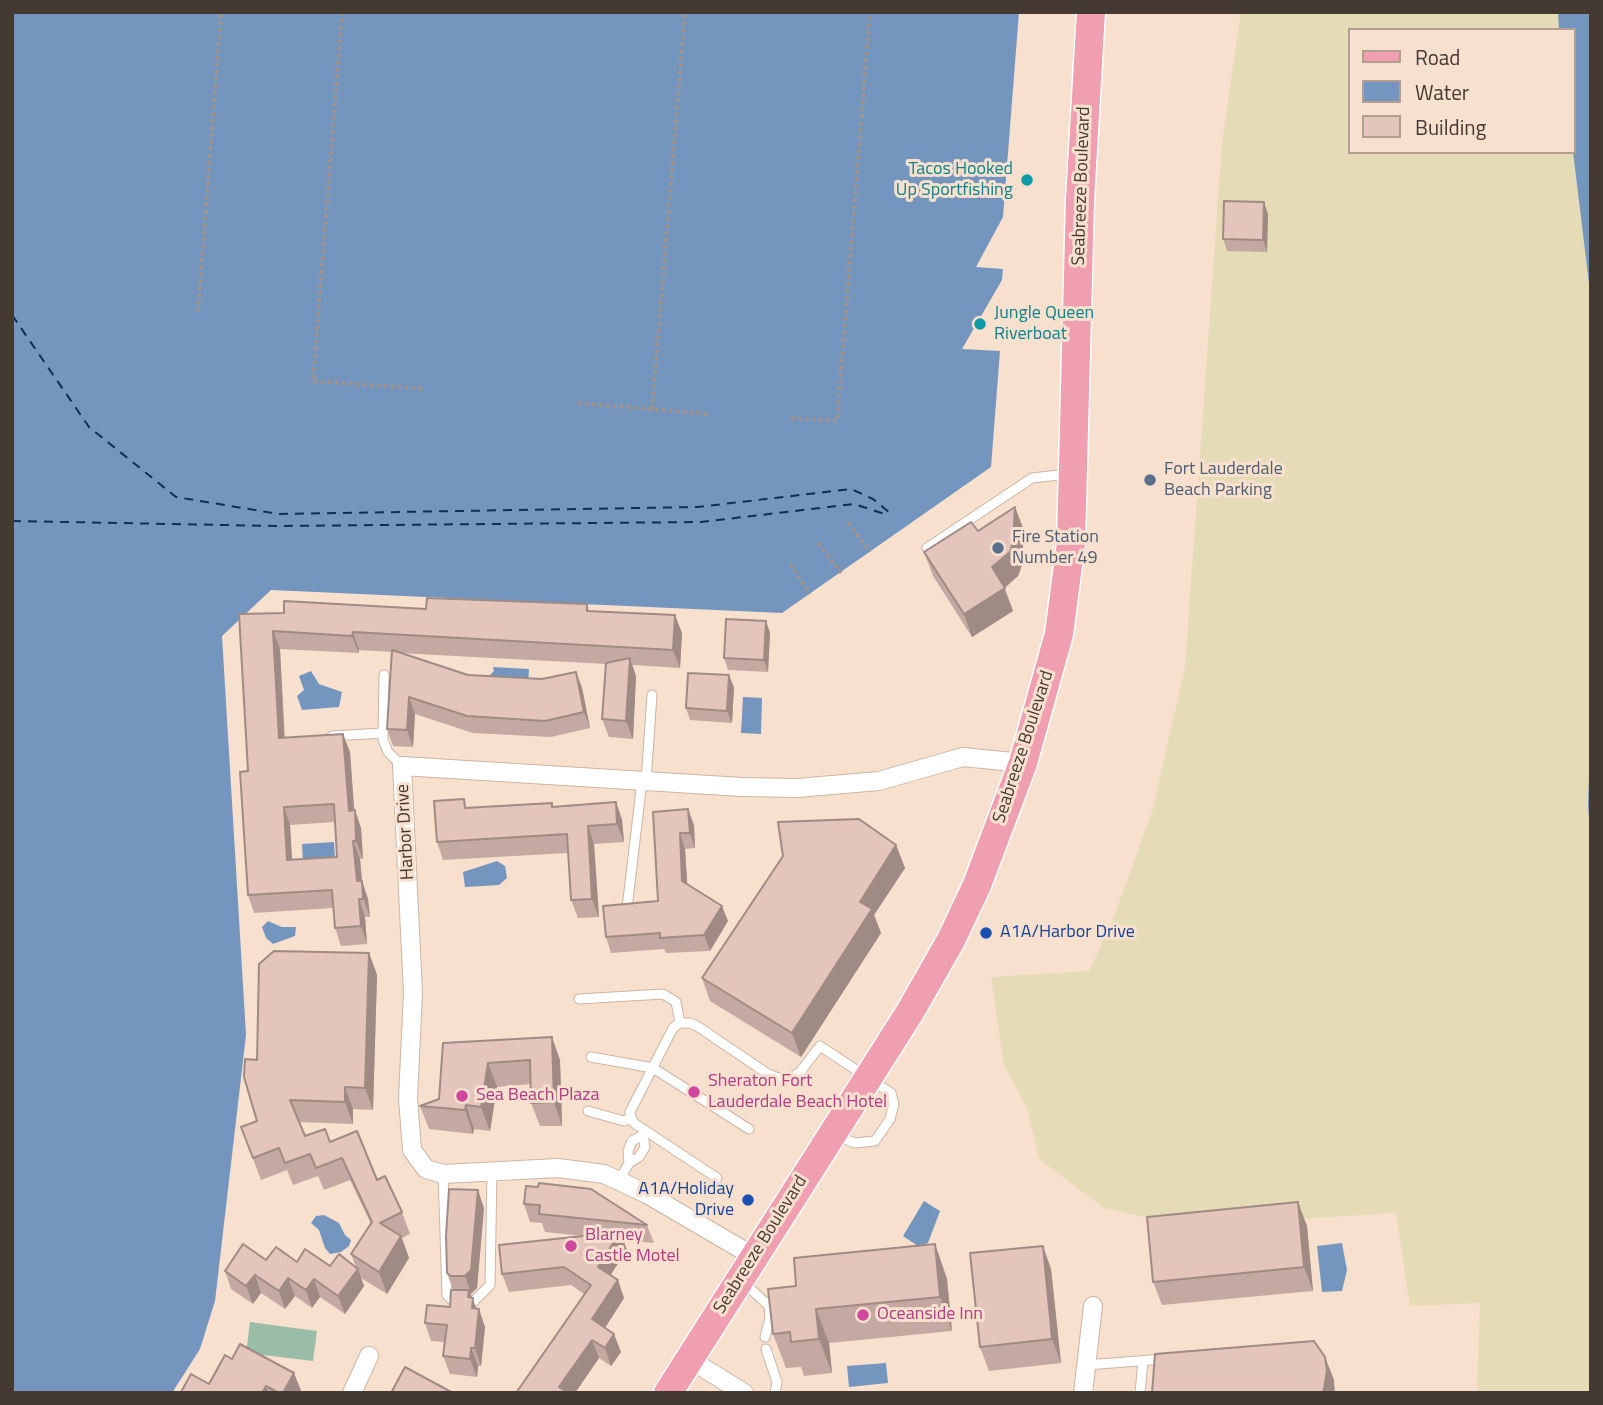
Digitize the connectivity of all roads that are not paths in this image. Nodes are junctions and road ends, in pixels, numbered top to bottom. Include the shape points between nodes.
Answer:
1 (1091, 12) edge
2 (1073, 473) junction
3 (927, 548) edge
4 (384, 675) dead end
5 (652, 695) dead end
6 (383, 733) junction
7 (318, 737) edge
8 (1023, 763) junction
9 (402, 766) junction
10 (644, 781) junction
11 (627, 908) edge
12 (579, 999) dead end
13 (680, 1023) junction
14 (591, 1057) dead end
15 (653, 1068) junction
16 (868, 1079) junction
17 (588, 1111) dead end
18 (631, 1118) junction
19 (749, 1129) dead end
20 (645, 1133) junction
21 (832, 1133) junction
22 (492, 1172) junction
23 (443, 1174) junction
24 (717, 1178) dead end
25 (619, 1181) junction
26 (746, 1268) junction
27 (1093, 1306) dead end
28 (765, 1337) dead end
29 (766, 1349) dead end
30 (369, 1356) dead end
31 (689, 1359) junction
32 (1171, 1359) edge
33 (1143, 1361) junction
34 (1086, 1365) junction
35 (352, 1393) edge
36 (668, 1393) edge
37 (744, 1393) edge
38 (775, 1393) edge
39 (1083, 1393) edge
40 (1140, 1393) edge

1 - 2 main road, Seabreeze Boulevard via 1080,200
2 - 3 lane via 1032,478
2 - 8 main road, Seabreeze Boulevard via 1071,543 1059,634
4 - 6 lane
5 - 10 lane
6 - 7 lane
6 - 9 lane via 388,752
8 - 10 street, Harbor Drive via 962,757 879,781 797,788
8 - 16 main road, Seabreeze Boulevard via 951,940
9 - 10 street, Harbor Drive
9 - 23 street, Harbor Drive via 413,993 408,1098 412,1150 426,1169
10 - 11 lane
12 - 13 lane via 663,994 676,1002
13 - 15 lane
13 - 16 lane via 697,1026 781,1079 800,1072 815,1043
14 - 15 lane
15 - 18 lane
15 - 19 lane
16 - 21 main road, Seabreeze Boulevard
16 - 21 lane via 891,1093 890,1119 875,1141 855,1143
17 - 18 lane via 624,1121
18 - 20 lane
20 - 24 lane
20 - 25 lane via 632,1141 629,1163
21 - 26 main road, Seabreeze Boulevard
22 - 23 street
22 - 23 lane via 490,1285 474,1301 453,1301 447,1295
22 - 25 street via 558,1168 604,1174
25 - 26 street via 647,1194
26 - 28 lane via 769,1306
26 - 31 main road, Seabreeze Boulevard
27 - 34 street
29 - 38 lane via 777,1382
30 - 35 street
31 - 36 main road, Seabreeze Boulevard
31 - 37 street
32 - 33 lane
33 - 34 lane
33 - 40 lane
34 - 39 street

